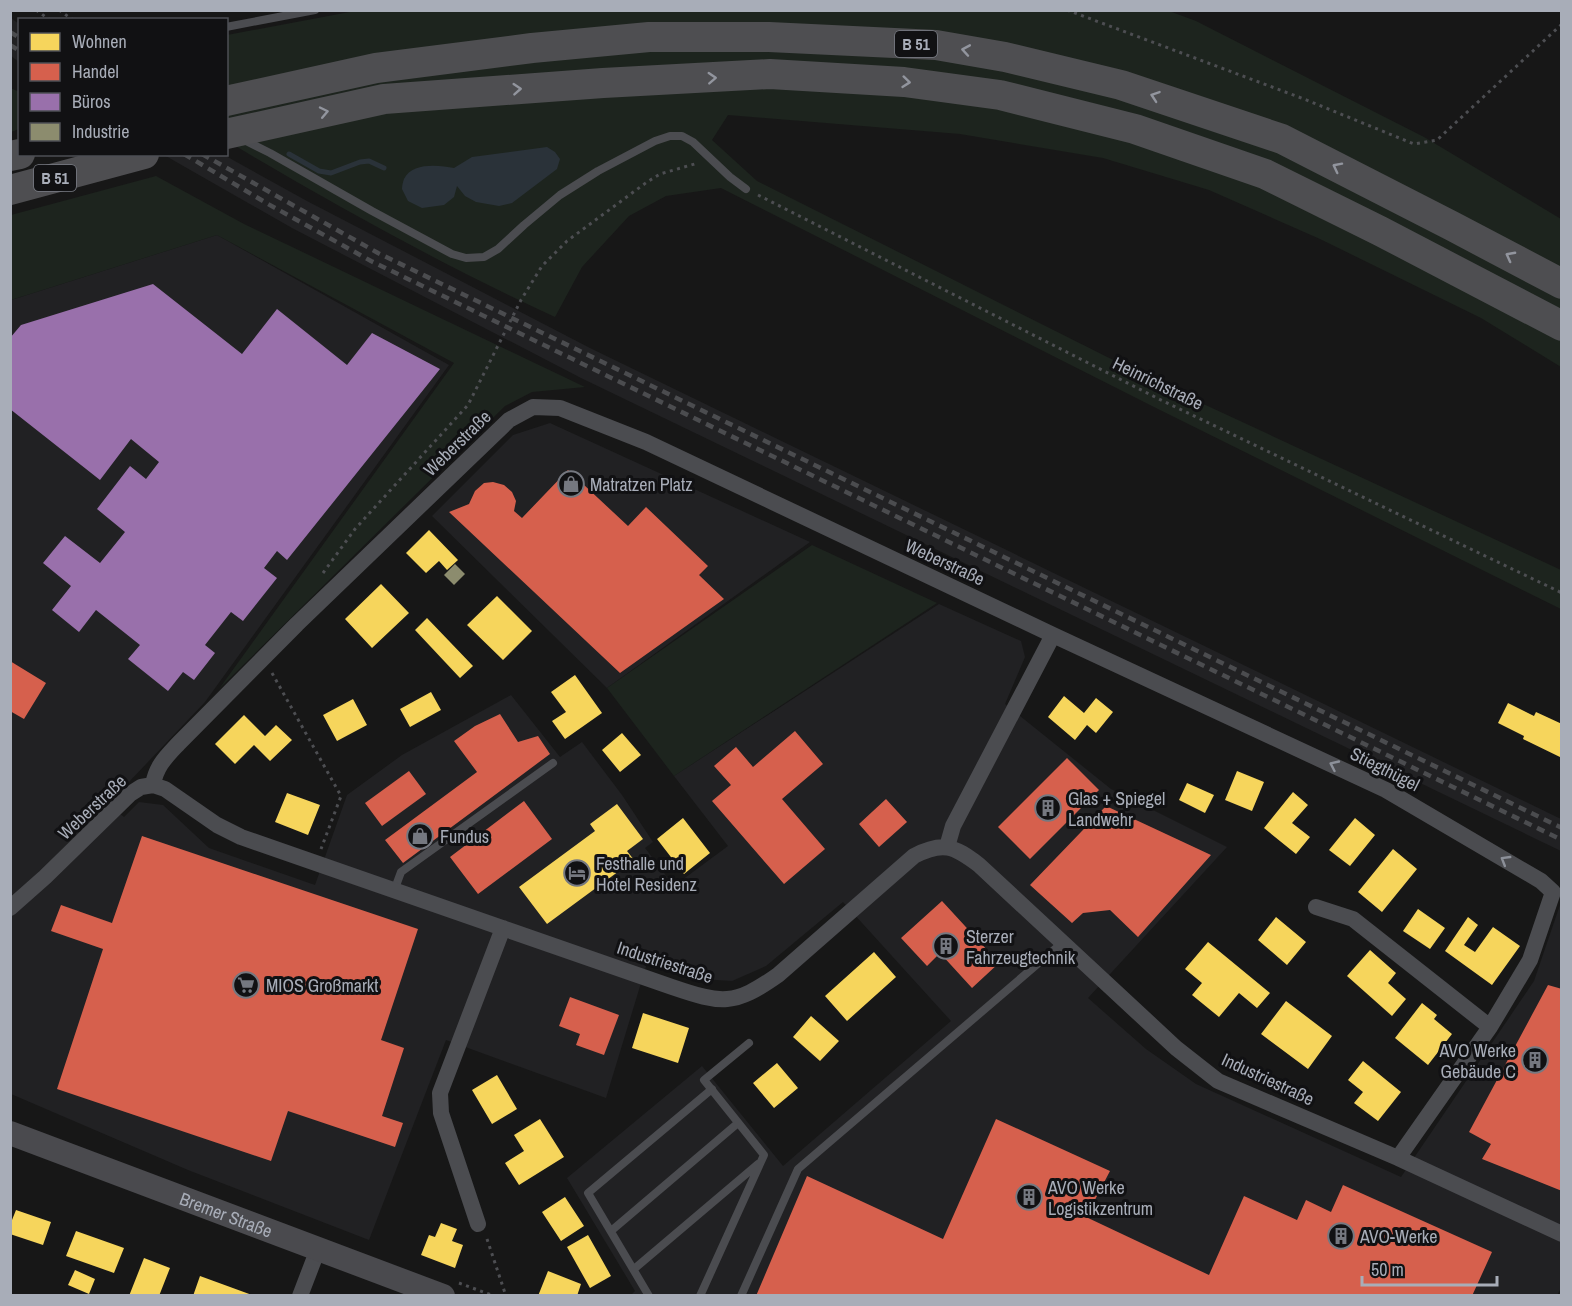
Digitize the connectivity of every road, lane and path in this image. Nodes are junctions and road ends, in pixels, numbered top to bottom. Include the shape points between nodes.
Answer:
1 (315, 10) edge
2 (1067, 10) edge
3 (1562, 24) edge
4 (228, 27) edge
5 (228, 101) edge
6 (228, 133) edge
7 (228, 134) edge
8 (136, 156) edge
9 (711, 159) junction
10 (746, 189) joint
11 (10, 190) edge
12 (1562, 284) edge
13 (1562, 326) edge
14 (322, 574) dead end
15 (1562, 593) edge
16 (1053, 635) junction
17 (264, 658) junction
18 (553, 763) dead end
19 (153, 785) junction
20 (947, 847) junction
21 (315, 864) junction
22 (394, 891) junction
23 (1316, 907) dead end
24 (10, 908) edge
25 (503, 928) junction
26 (1062, 943) junction
27 (1490, 1027) junction
28 (749, 1043) dead end
29 (712, 1089) junction
30 (738, 1123) junction
31 (10, 1134) edge
32 (1398, 1158) junction
33 (760, 1162) junction
34 (478, 1224) joint
35 (611, 1231) junction
36 (1562, 1234) edge
37 (318, 1249) junction
38 (634, 1269) junction
39 (300, 1296) edge
40 (443, 1296) edge
41 (506, 1296) edge
42 (649, 1296) edge
43 (700, 1296) edge
44 (741, 1296) edge

1 - 4 lane
2 - 3 path via 1414,144 1437,140
12 -> 5 highway, B 51 via 1282,139 1121,85 936,45 769,37 649,37 376,68
6 -> 13 highway, B 51 via 384,99 770,75 904,82 1000,96 1135,129 1265,174
7 - 9 lane via 466,258 484,257 498,249 505,236 560,195 655,141 682,136
8 - 11 highway, B 51
9 - 10 lane
9 - 14 path via 660,174 599,216 542,266 468,405 355,529
10 - 15 path, Heinrichstraße via 1159,399
16 - 17 street, Weberstraße via 646,442 560,408 533,407 509,420
16 - 20 street via 965,795
27 -> 16 street, Stiegthügel via 1530,960 1553,892 1386,790
17 - 19 street, Weberstraße via 164,759 155,772
17 - 21 path via 340,796
18 - 22 lane via 402,872
19 - 21 street, Industriestraße via 241,837
19 - 24 street, Weberstraße via 130,794
20 - 25 street, Industriestraße via 930,848 914,856 778,975 739,997 705,998
20 - 26 street, Industriestraße via 961,851 979,865
21 - 22 street, Industriestraße
22 - 25 street, Industriestraße
23 - 27 street via 1353,919
25 - 34 street via 441,1093 441,1113
26 - 32 street, Industriestraße via 1176,1048 1218,1081
26 - 44 lane via 798,1169
27 - 32 street, Stiegthügel
28 - 29 lane via 704,1080
29 - 30 lane
29 - 35 lane via 588,1193
30 - 33 lane via 764,1155
30 - 35 lane
31 - 37 street, Bremer Straße
32 - 36 street, Industriestraße
33 - 38 lane
33 - 43 lane
34 - 41 path
35 - 38 lane
37 - 39 street
37 - 40 street, Bremer Straße
38 - 42 lane

